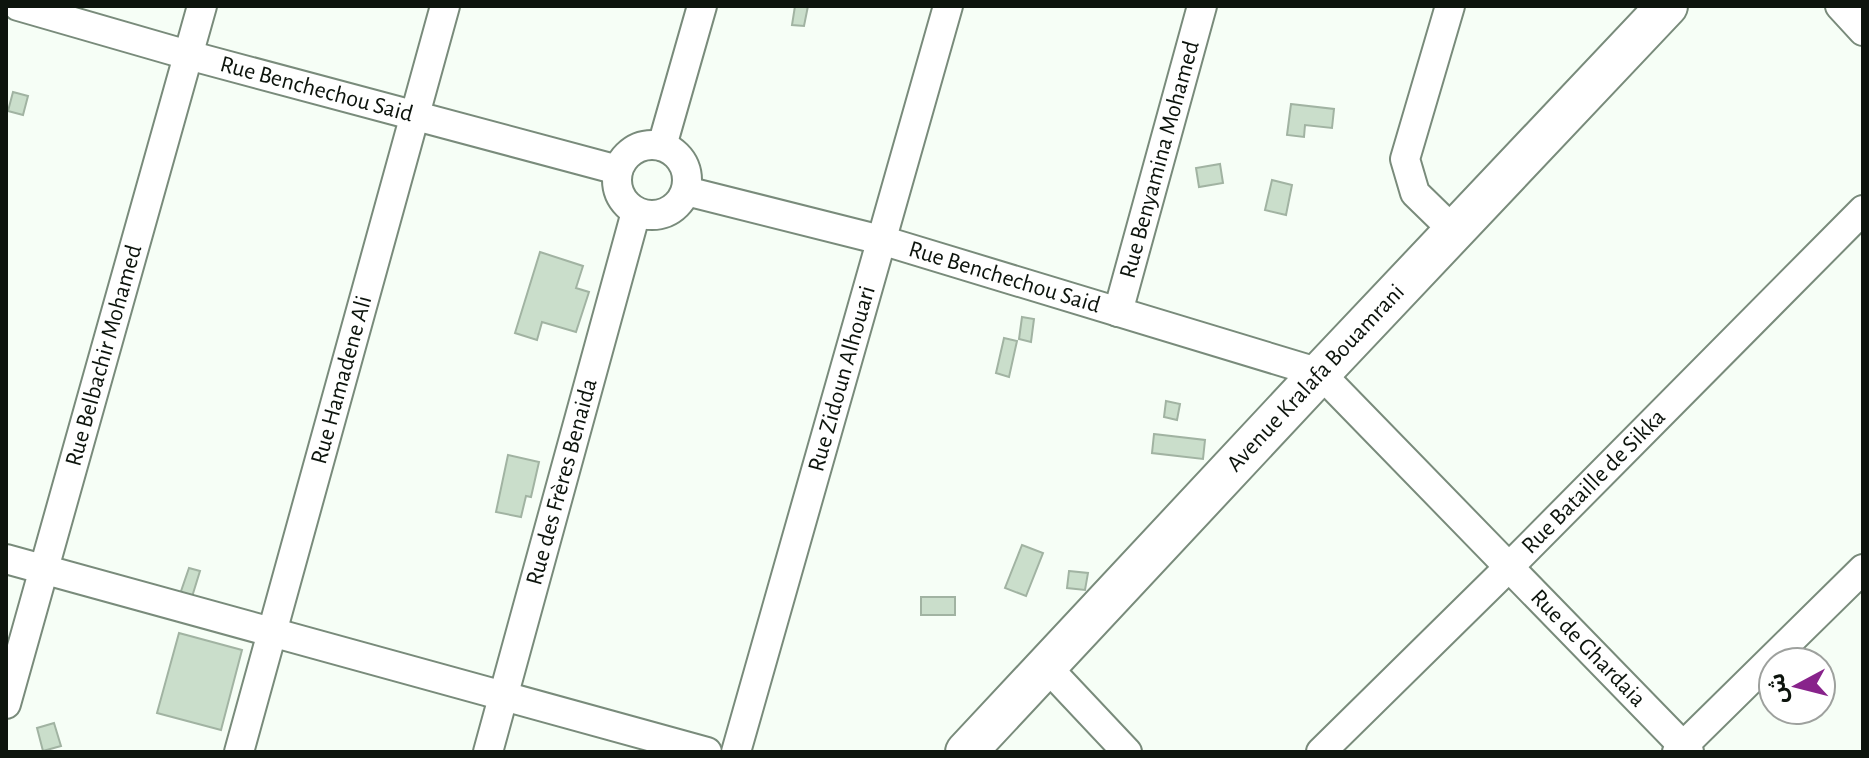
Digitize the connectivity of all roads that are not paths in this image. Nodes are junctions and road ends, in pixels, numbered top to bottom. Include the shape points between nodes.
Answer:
1 (18, 6) edge
2 (202, 6) edge
3 (445, 6) edge
4 (702, 6) edge
5 (948, 6) edge
6 (1202, 6) edge
7 (1450, 6) edge
8 (1667, 6) edge
9 (1840, 6) edge
10 (1863, 31) edge
11 (188, 55) junction
12 (414, 114) junction
13 (662, 146) junction
14 (618, 170) junction
15 (686, 191) junction
16 (1863, 210) edge
17 (636, 212) junction
18 (1455, 232) junction
19 (881, 240) junction
20 (1118, 312) junction
21 (1320, 373) junction
22 (6, 559) edge
23 (1509, 567) junction
24 (1863, 569) edge
25 (45, 570) junction
26 (273, 633) junction
27 (1047, 667) junction
28 (504, 696) junction
29 (6, 704) edge
30 (1683, 750) edge
31 (239, 752) edge
32 (488, 752) edge
33 (707, 752) edge
34 (736, 752) edge
35 (966, 752) edge
36 (1127, 752) edge
37 (1321, 752) edge

1 - 11 street, Rue Benchechou Said
2 - 11 street, Rue Belbachir Mohamed
3 - 12 street, Rue Hamadene Ali
4 - 13 street
5 - 19 street, Rue Zidoun Alhouari
6 - 20 street, Rue Benyamina Mohamed
7 - 18 street via 1405,159 1415,193
8 - 18 street, Avenue Kralafa Bouamrani
9 - 10 street
11 - 12 street, Rue Benchechou Said
11 - 25 street, Rue Belbachir Mohamed
12 - 14 street, Rue Benchechou Said
12 - 26 street, Rue Hamadene Ali
13 - 14 street via 631,152
13 - 15 street via 684,165
14 - 17 street via 618,190
15 - 17 street via 668,212
15 - 19 street, Rue Benchechou Said
16 - 23 street, Rue Bataille de Sikka
17 - 28 street, Rue des Frères Benaida
18 - 21 street, Avenue Kralafa Bouamrani
19 - 20 street, Rue Benchechou Said
19 - 34 street, Rue Zidoun Alhouari
20 - 21 street, Rue Benchechou Said
21 - 23 street, Rue de Ghardaia
21 - 27 street, Avenue Kralafa Bouamrani
22 - 25 street
23 - 30 street, Rue de Ghardaia
23 - 37 street, Rue Bataille de Sikka
24 - 30 street
25 - 26 street
25 - 29 street, Rue Belbachir Mohamed
26 - 28 street
26 - 31 street, Rue Hamadene Ali
27 - 35 street, Avenue Kralafa Bouamrani
27 - 36 street
28 - 32 street, Rue des Frères Benaida
28 - 33 street

